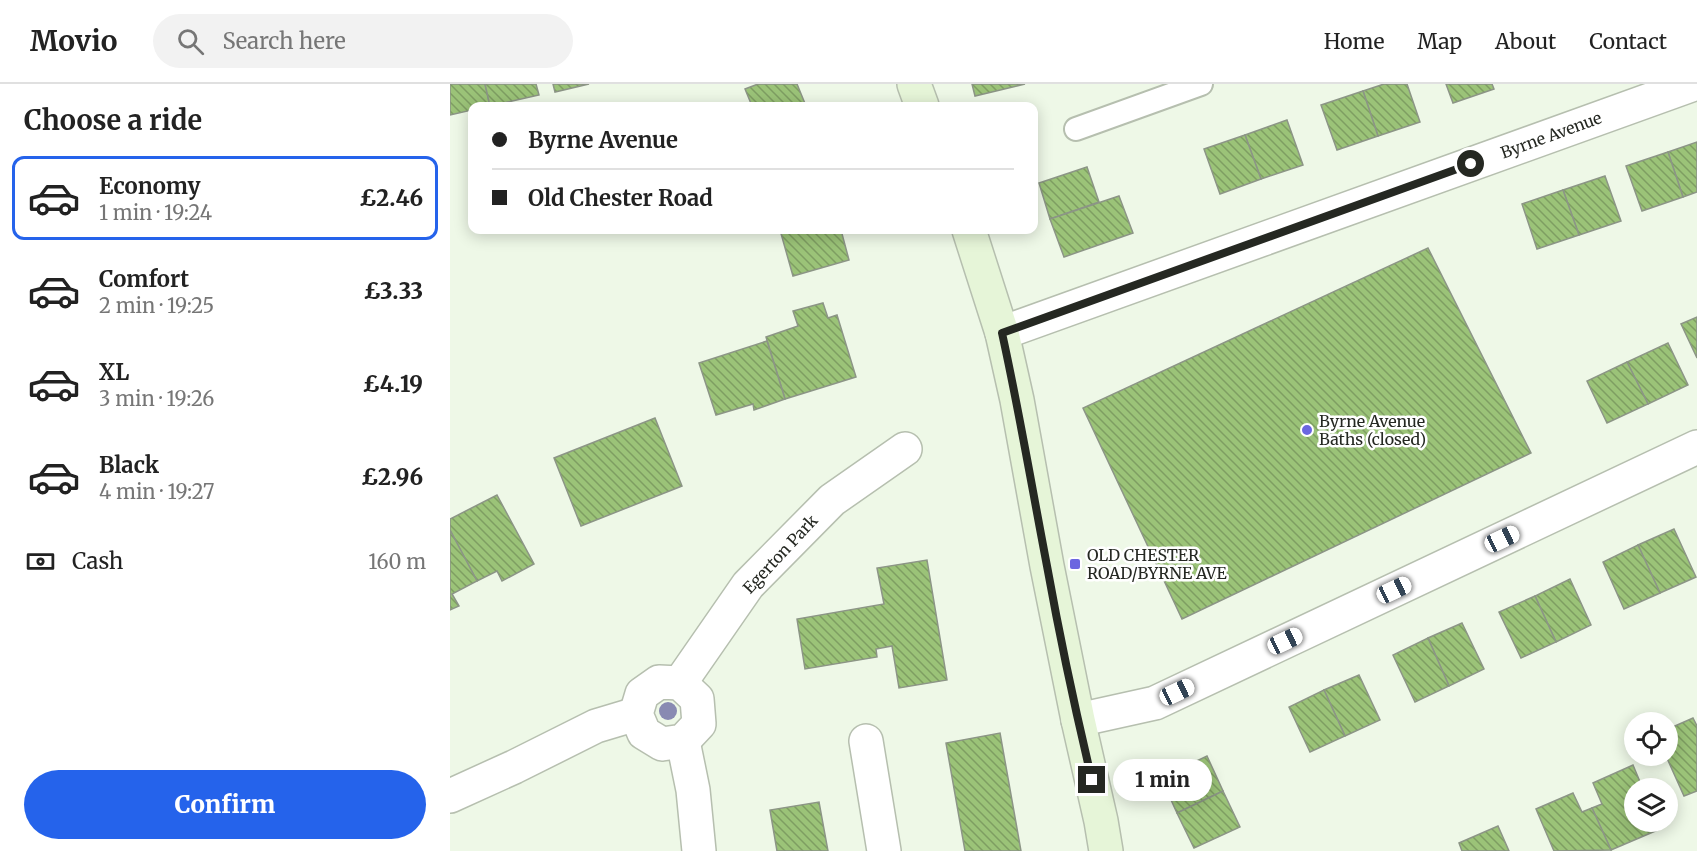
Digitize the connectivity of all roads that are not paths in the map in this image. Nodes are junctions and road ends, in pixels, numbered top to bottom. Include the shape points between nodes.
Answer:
1 (914, 84) edge
2 (1202, 84) edge
3 (1694, 84) edge
4 (921, 102) edge
5 (1076, 129) dead end
6 (970, 234) edge
7 (1002, 333) junction
8 (1697, 447) edge
9 (905, 449) dead end
10 (680, 683) junction
11 (636, 714) junction
12 (1078, 720) junction
13 (683, 741) junction
14 (866, 741) dead end
15 (450, 796) edge
16 (699, 851) edge
17 (884, 851) edge
18 (1106, 851) edge

1 - 4 main road
2 - 5 lane
3 - 7 street, Byrne Avenue
6 - 7 main road
7 - 12 main road
8 - 12 street via 1155,703
9 - 10 street, Egerton Park via 831,500 748,585
10 - 11 street via 659,682 642,694
10 - 13 street via 697,699 699,724
11 - 13 street via 644,733 662,744
11 - 15 street via 596,726
12 - 18 main road
13 - 16 street
14 - 17 street

